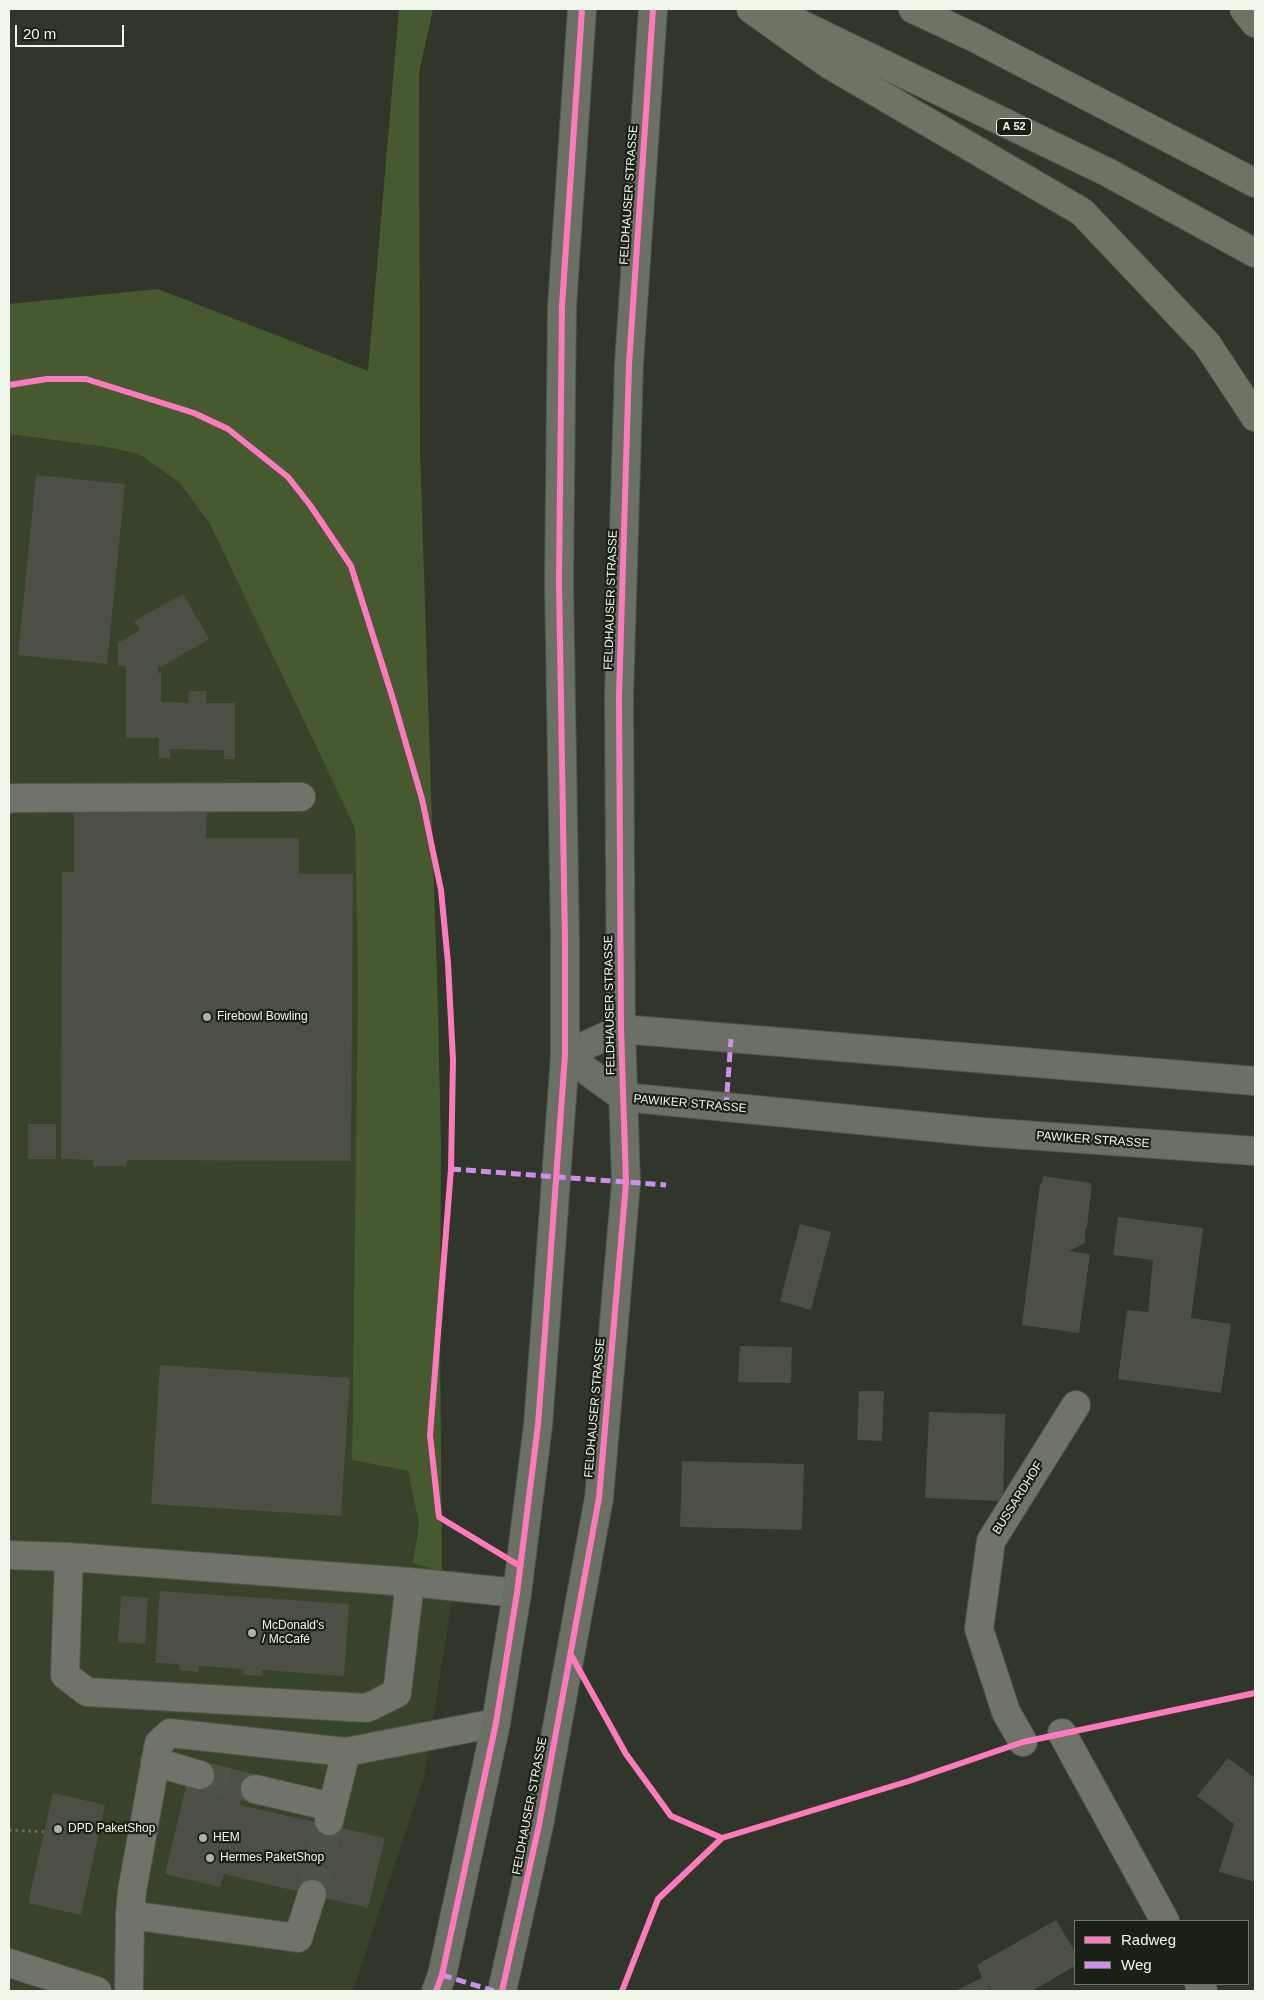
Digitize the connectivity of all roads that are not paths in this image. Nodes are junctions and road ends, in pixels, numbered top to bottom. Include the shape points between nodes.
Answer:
1 (582, 9) edge
2 (752, 9) edge
3 (769, 9) edge
4 (913, 9) edge
5 (1244, 9) edge
6 (652, 17) edge
7 (1255, 23) edge
8 (1255, 183) edge
9 (1255, 254) edge
10 (1255, 417) edge
11 (301, 797) dead end
12 (9, 799) edge
13 (621, 1029) junction
14 (565, 1054) junction
15 (1255, 1081) edge
16 (623, 1097) junction
17 (1255, 1151) edge
18 (1076, 1405) dead end
19 (9, 1555) edge
20 (69, 1557) junction
21 (410, 1582) junction
22 (518, 1593) junction
23 (496, 1723) junction
24 (1062, 1733) dead end
25 (1023, 1742) dead end
26 (346, 1752) junction
27 (155, 1762) junction
28 (200, 1775) tunnel mouth
29 (255, 1789) tunnel mouth
30 (312, 1894) tunnel mouth
31 (130, 1915) junction
32 (1164, 1920) edge
33 (9, 1963) edge
34 (97, 1991) edge
35 (129, 1991) edge
36 (436, 1991) edge
37 (502, 1991) edge

1 - 14 main road via 562,306 559,581
2 - 10 highway via 830,65 1082,212 1207,344
3 - 9 highway, A 52 via 1109,173
4 - 8 highway
5 - 7 highway
6 - 13 main road, FELDHAUSER STRASSE via 629,364 619,696
11 - 12 street
13 - 14 main road
13 - 15 main road
13 - 16 main road, FELDHAUSER STRASSE
14 - 16 main road, PAWIKER STRASSE
14 - 22 main road via 538,1425
16 - 17 main road, PAWIKER STRASSE via 982,1132
16 - 37 main road, FELDHAUSER STRASSE via 626,1183 599,1498 539,1825
18 - 25 street, BUSSARDHOF via 991,1541 979,1629 1006,1712
19 - 20 street
20 - 21 street
20 - 21 street via 65,1676 87,1692 367,1708 397,1693
21 - 22 street
22 - 23 main road
23 - 26 street
23 - 36 main road
24 - 32 street
26 - 27 street via 170,1733 159,1743
26 - 29 street via 330,1814
27 - 28 street
27 - 31 street
30 - 31 street via 298,1938
31 - 35 street
33 - 34 street

